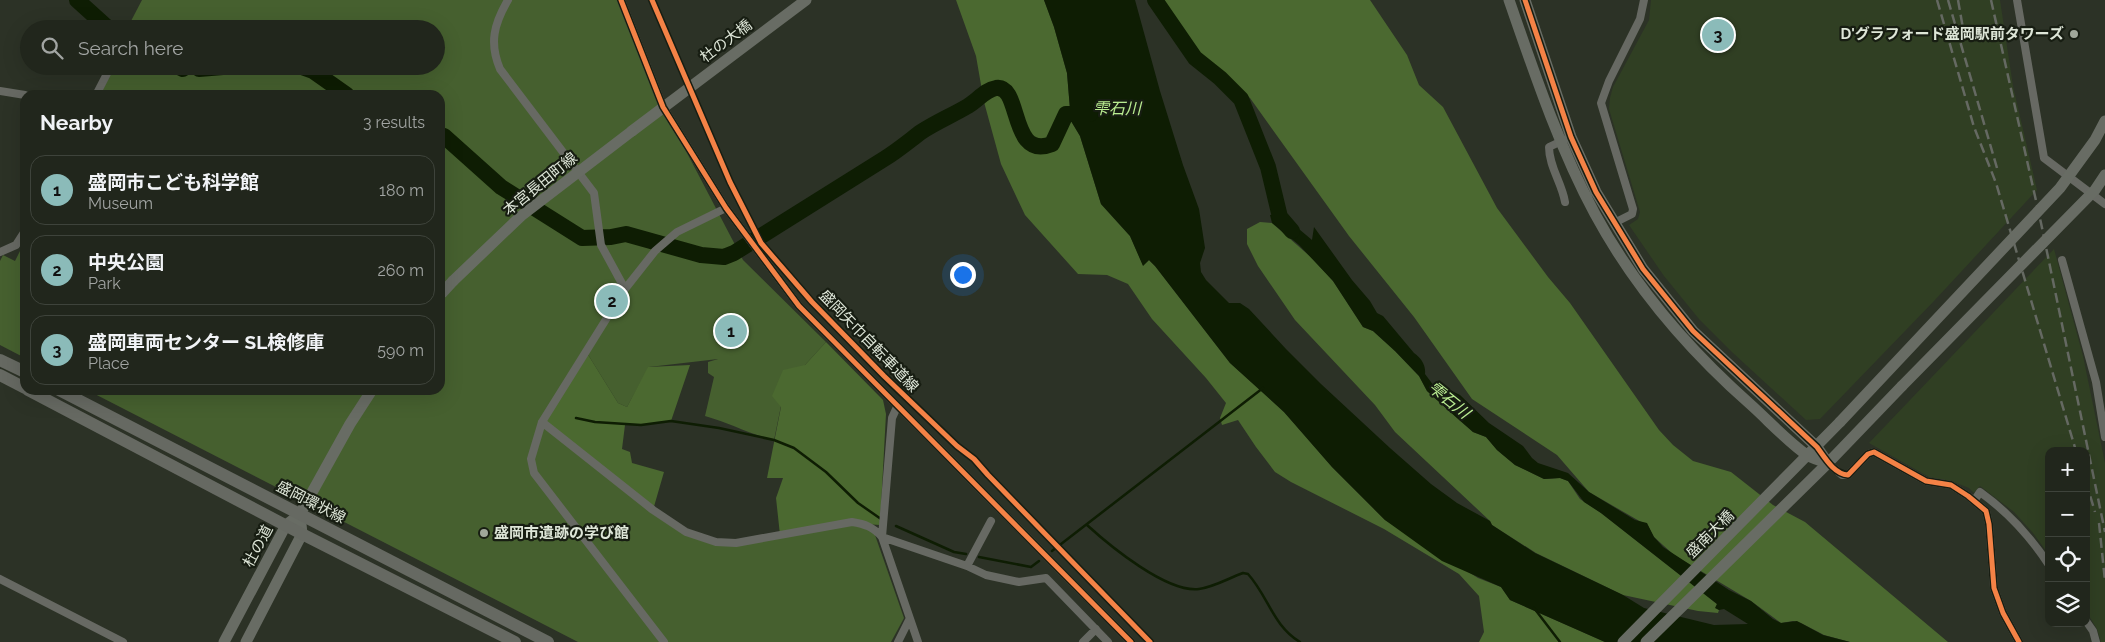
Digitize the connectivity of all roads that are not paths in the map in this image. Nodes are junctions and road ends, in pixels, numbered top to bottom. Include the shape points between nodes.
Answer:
1 (508, 0) edge
2 (621, 0) edge
3 (806, 0) edge
4 (1509, 0) edge
5 (1525, 0) edge
6 (1644, 0) edge
7 (2017, 0) edge
8 (107, 75) edge
9 (99, 90) edge
10 (0, 91) edge
11 (20, 94) edge
12 (663, 107) junction
13 (2105, 121) edge
14 (1566, 139) junction
15 (2105, 175) edge
16 (1564, 202) dead end
17 (2105, 204) edge
18 (726, 208) junction
19 (1614, 223) junction
20 (20, 239) edge
21 (0, 252) edge
22 (2062, 260) dead end
23 (625, 289) junction
24 (445, 290) edge
25 (0, 360) edge
26 (20, 370) edge
27 (0, 375) edge
28 (20, 385) edge
29 (38, 395) edge
30 (69, 395) edge
31 (369, 395) edge
32 (897, 407) junction
33 (542, 422) junction
34 (2105, 437) edge
35 (1817, 447) junction
36 (1808, 456) junction
37 (1828, 463) junction
38 (1974, 501) junction
39 (300, 514) junction
40 (991, 521) dead end
41 (286, 525) junction
42 (302, 534) junction
43 (882, 538) junction
44 (2045, 559) edge
45 (966, 566) junction
46 (0, 579) edge
47 (909, 620) junction
48 (518, 626) junction
49 (2090, 627) edge
50 (1096, 629) junction
51 (512, 641) edge
52 (123, 642) edge
53 (224, 642) edge
54 (246, 642) edge
55 (548, 642) edge
56 (664, 642) edge
57 (898, 642) edge
58 (918, 642) edge
59 (1083, 642) edge
60 (1108, 642) edge
61 (1132, 642) edge
62 (1623, 642) edge
63 (1646, 642) edge
64 (2019, 642) edge
65 (2096, 642) edge

1 - 23 street via 493,32 495,57 500,69 594,193 600,239
2 - 12 street
3 - 12 street, 杜の大橋
4 - 14 street via 1530,62
5 - 14 street
6 - 19 street via 1640,19 1601,103 1633,209 1632,214
7 - 17 street via 2044,158
8 - 9 street
10 - 11 street
12 - 18 street
12 - 24 street, 本宮長田町線, bridge via 522,216
13 - 35 street, 盛南大橋, bridge via 2096,140 2060,188
14 - 16 street via 1549,147 1549,158 1563,189
14 - 19 street
14 - 36 street via 1596,215 1624,262 1662,312 1738,393
15 - 37 street, bridge via 2095,190
18 - 23 street via 676,232 655,251
18 - 32 street via 798,306
19 - 35 street via 1643,269 1693,331
20 - 21 street via 16,245
22 - 34 street via 2096,382
23 - 33 street
25 - 26 main road
27 - 28 main road
29 - 41 main road
30 - 39 main road, 盛岡環状線
31 - 39 street
32 - 43 street via 892,418
32 - 61 street
33 - 43 street via 653,510 686,532 716,542 736,544 852,522 875,529
33 - 56 street via 531,459 534,473
35 - 36 street, 盛南大橋
35 - 37 street
36 - 37 street
36 - 62 street, 盛南大橋
37 - 38 street via 1842,475 1848,475 1874,452 1926,481 1951,485
37 - 63 street
38 - 44 street via 1980,492 1996,503 2031,538
38 - 64 street via 1986,511 1994,588
39 - 41 street, 杜の道
39 - 42 street
39 - 48 main road, 盛岡環状線
40 - 45 street
41 - 42 main road
41 - 53 street, 杜の道
42 - 51 main road
42 - 54 street
43 - 45 street
43 - 47 street
45 - 50 street via 986,575 1019,582 1046,578
46 - 52 street
47 - 57 street
47 - 58 street
48 - 51 street
48 - 55 main road, 盛岡環状線
49 - 65 street
50 - 59 street
50 - 60 street

